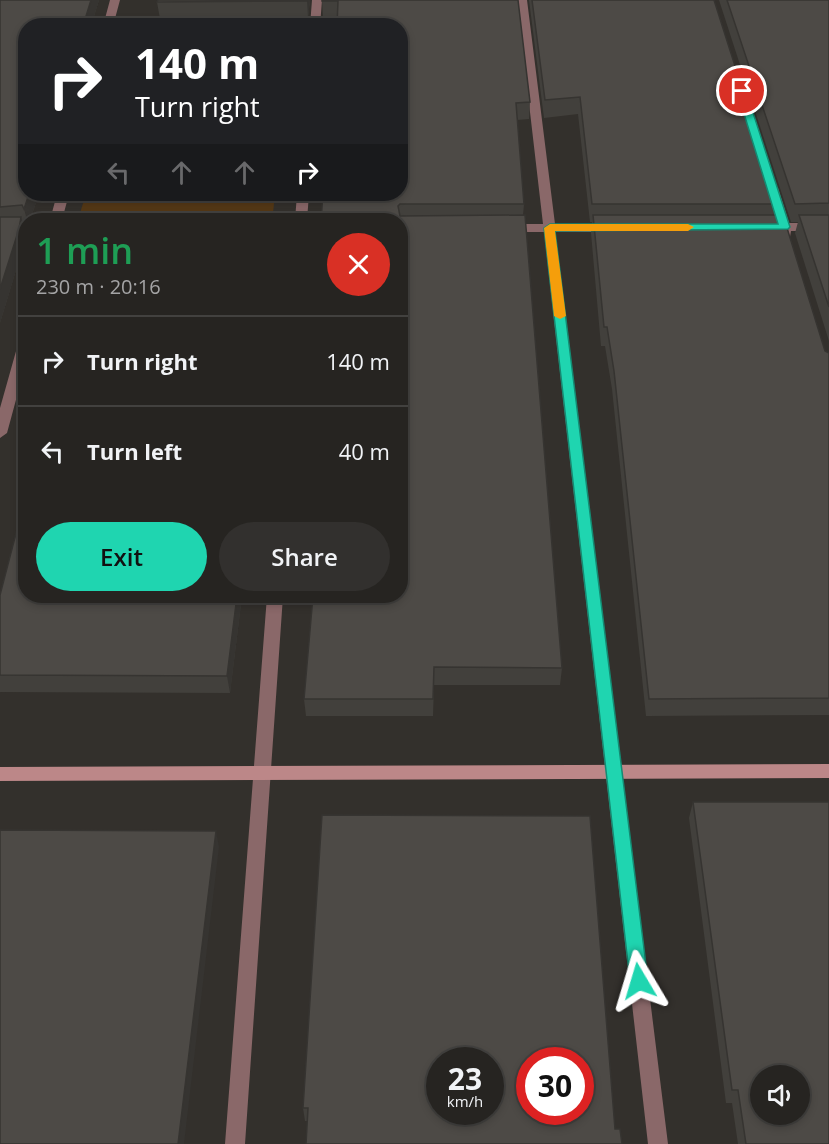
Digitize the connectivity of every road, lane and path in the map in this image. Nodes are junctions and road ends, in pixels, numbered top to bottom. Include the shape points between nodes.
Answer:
1 (115, 0) edge
2 (317, 0) edge
3 (522, 0) edge
4 (110, 18) edge
5 (316, 18) edge
6 (766, 170) edge
7 (749, 227) edge
8 (784, 227) junction
9 (829, 227) edge
10 (492, 228) edge
11 (550, 228) junction
12 (620, 228) edge
13 (0, 229) edge
14 (18, 229) edge
15 (791, 249) edge
16 (18, 367) edge
17 (0, 433) edge
18 (274, 603) edge
19 (829, 771) edge
20 (614, 772) junction
21 (262, 773) junction
22 (0, 774) edge
23 (235, 1144) edge
24 (658, 1144) edge

1 - 4 street
2 - 5 street
3 - 11 street
6 - 8 street
7 - 8 street
8 - 9 street
8 - 15 street
10 - 11 street
11 - 12 street
11 - 20 street
13 - 14 street
16 - 17 street
18 - 21 street
19 - 20 street
20 - 21 street
20 - 24 street
21 - 22 street
21 - 23 street

